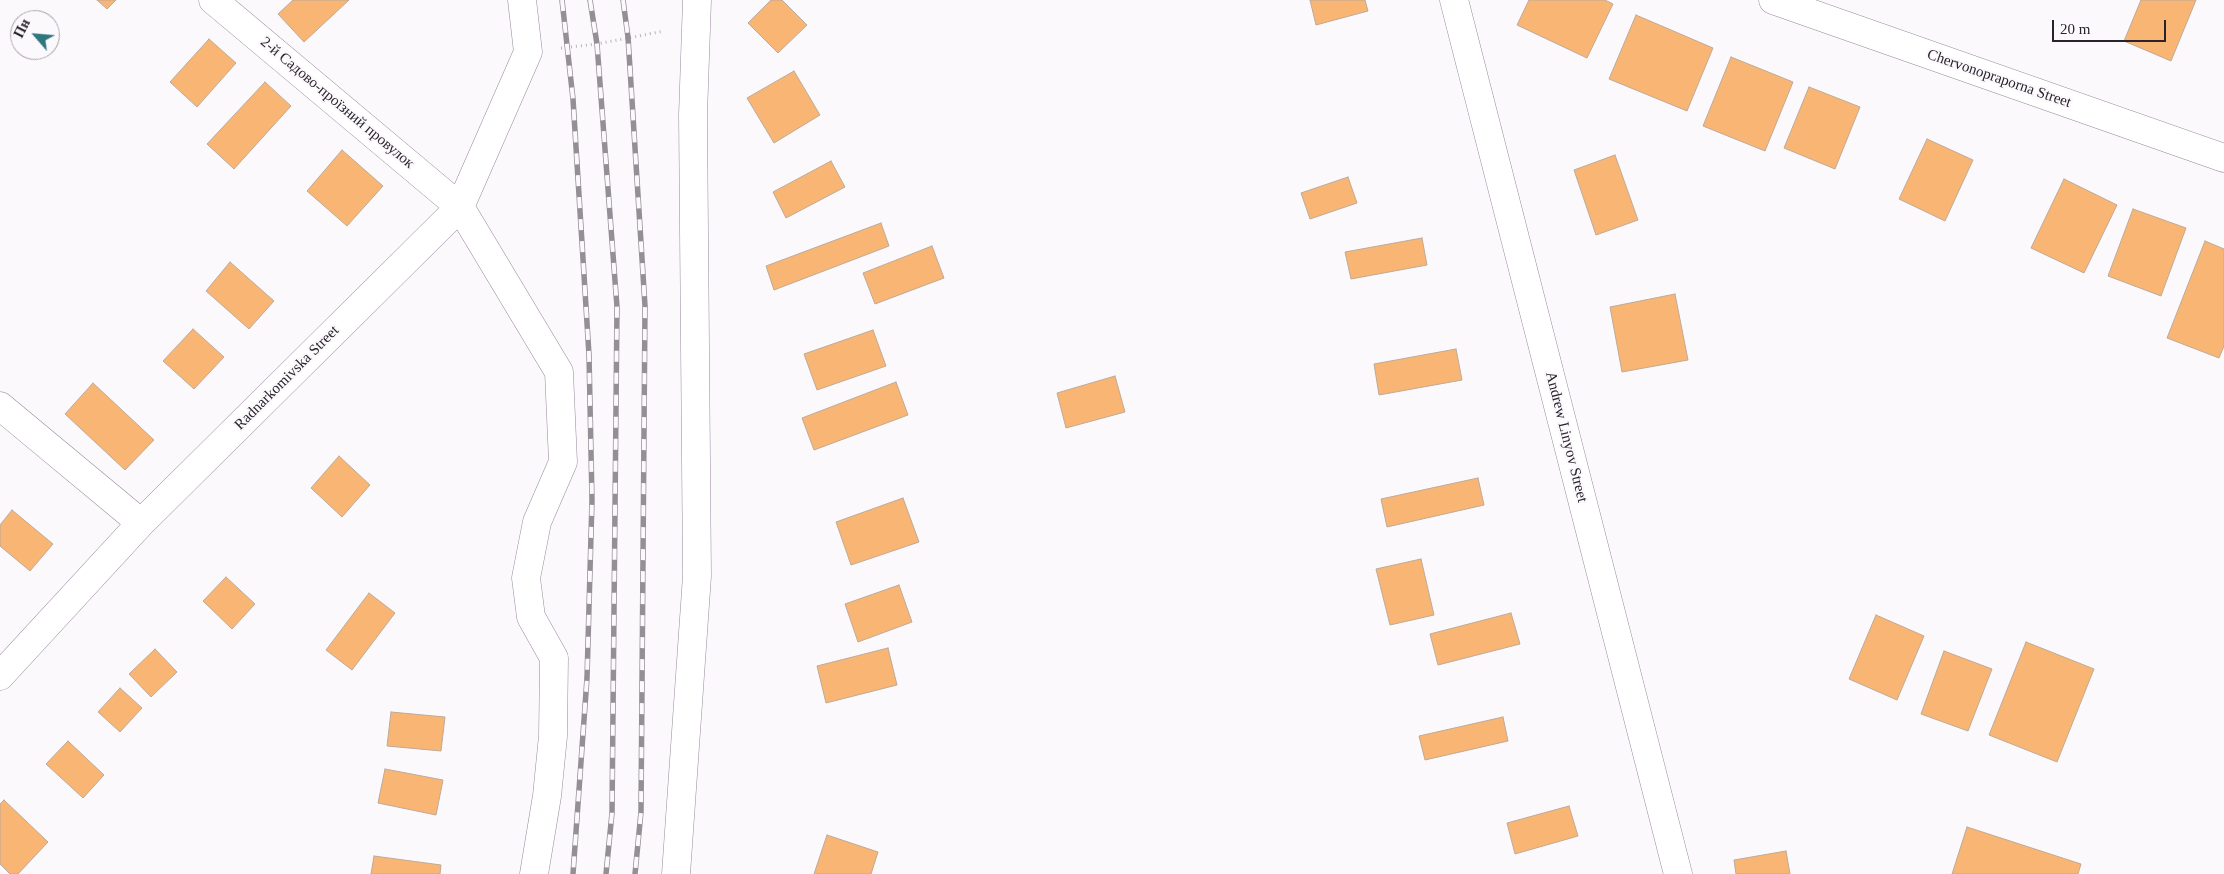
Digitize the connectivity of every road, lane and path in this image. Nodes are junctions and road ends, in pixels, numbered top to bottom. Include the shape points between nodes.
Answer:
1 (213, 0) edge
2 (522, 0) edge
3 (1454, 0) edge
4 (1773, 0) edge
5 (699, 11) edge
6 (528, 52) junction
7 (2224, 158) edge
8 (460, 207) junction
9 (0, 406) edge
10 (141, 523) junction
11 (0, 676) edge
12 (534, 874) edge
13 (676, 874) edge
14 (1678, 874) edge

1 - 8 street, 2-й Садово-проїзний провулок
2 - 6 street
3 - 14 street, Andrew Linyov Street
4 - 7 street, Chervonopraporna Street
5 - 6 path via 597,44
5 - 13 street via 693,115 697,576
6 - 8 street, Radnarkomivska Street
8 - 10 street, Radnarkomivska Street
8 - 12 street, 2-й Садово-проїзний провулок via 559,372 563,462 538,522 526,578 531,617 554,658 553,736
9 - 10 street
10 - 11 street, Radnarkomivska Street

